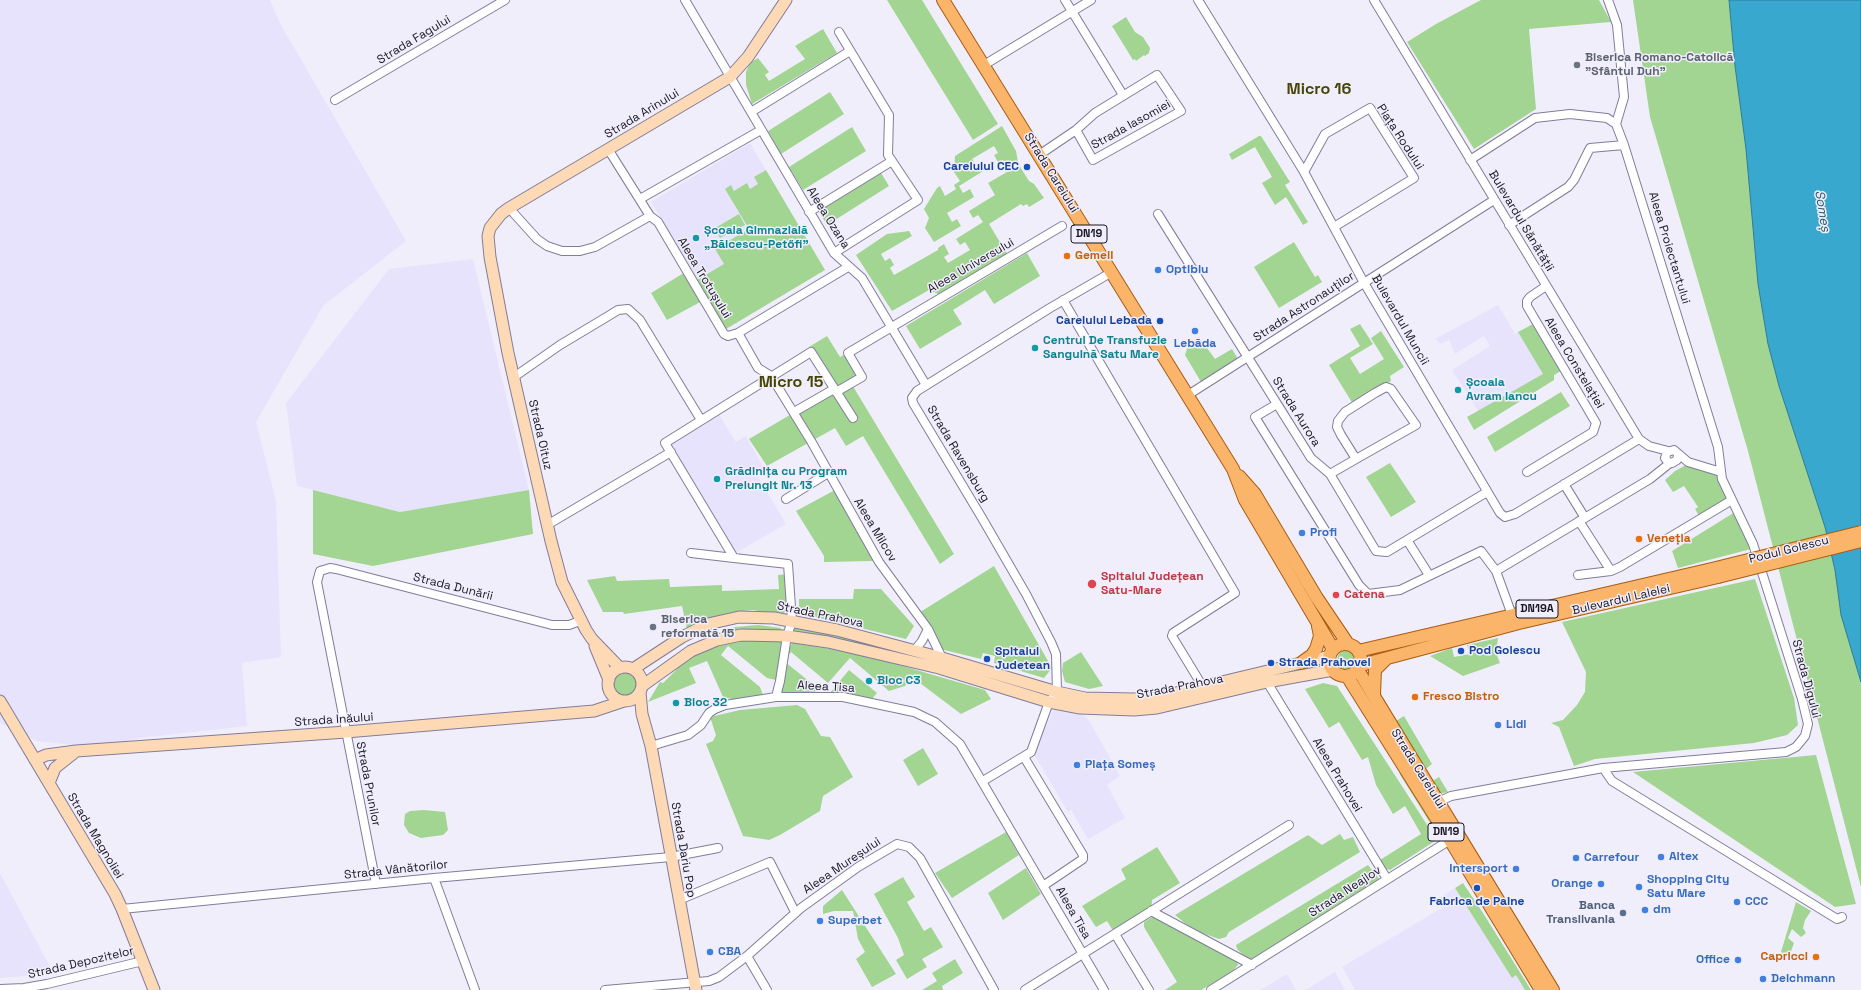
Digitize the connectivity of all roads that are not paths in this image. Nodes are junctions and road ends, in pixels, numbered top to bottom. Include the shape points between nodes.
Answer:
1 (505, 0) edge
2 (685, 0) edge
3 (786, 0) edge
4 (944, 0) edge
5 (1065, 0) edge
6 (1091, 0) edge
7 (1198, 0) edge
8 (1608, 0) edge
9 (1377, 1) edge
10 (1072, 12) junction
11 (839, 32) dead end
12 (850, 50) junction
13 (984, 65) junction
14 (730, 77) junction
15 (1123, 95) junction
16 (335, 100) dead end
17 (751, 112) junction
18 (1616, 124) junction
19 (761, 130) junction
20 (1076, 130) junction
21 (1624, 145) junction
22 (608, 149) junction
23 (1039, 155) junction
24 (1470, 160) junction
25 (892, 161) junction
26 (1304, 172) junction
27 (640, 200) junction
28 (1494, 200) junction
29 (509, 208) junction
30 (809, 212) junction
31 (1158, 214) dead end
32 (650, 216) junction
33 (1509, 225) junction
34 (1062, 226) dead end
35 (490, 228) joint
36 (1334, 228) junction
37 (834, 253) junction
38 (848, 267) junction
39 (1112, 272) junction
40 (1364, 282) junction
41 (1546, 286) junction
42 (1063, 300) junction
43 (891, 326) junction
44 (738, 333) junction
45 (1248, 358) junction
46 (771, 376) junction
47 (514, 377) junction
48 (926, 385) junction
49 (835, 391) junction
50 (1188, 395) junction
51 (1277, 404) junction
52 (794, 412) junction
53 (853, 418) dead end
54 (701, 420) junction
55 (1639, 439) junction
56 (671, 452) junction
57 (1671, 457) junction
58 (1356, 459) junction
59 (1232, 469) junction
60 (1527, 472) dead end
61 (1721, 472) junction
62 (828, 473) junction
63 (1330, 474) junction
64 (1564, 484) junction
65 (1487, 492) junction
66 (786, 499) dead end
67 (1732, 500) junction
68 (1582, 520) junction
69 (547, 525) junction
70 (1861, 532) edge
71 (1407, 540) junction
72 (1861, 542) edge
73 (691, 553) dead end
74 (734, 558) junction
75 (320, 571) joint
76 (1496, 571) junction
77 (1610, 571) junction
78 (1717, 572) junction
79 (1429, 575) junction
80 (1578, 575) dead end
81 (1512, 615) junction
82 (580, 621) junction
83 (792, 621) junction
84 (1318, 623) junction
85 (928, 629) junction
86 (787, 636) junction
87 (592, 639) junction
88 (1348, 644) junction
89 (914, 651) junction
90 (1358, 651) junction
91 (1331, 653) junction
92 (1386, 659) junction
93 (941, 663) junction
94 (1300, 663) junction
95 (620, 668) junction
96 (1359, 668) junction
97 (633, 669) junction
98 (1333, 670) junction
99 (1347, 676) junction
100 (1267, 682) junction
101 (610, 686) junction
102 (1203, 688) junction
103 (641, 689) junction
104 (1057, 692) junction
105 (776, 697) junction
106 (1374, 698) junction
107 (627, 700) junction
108 (0, 701) edge
109 (1049, 702) junction
110 (594, 712) junction
111 (642, 714) junction
112 (346, 732) junction
113 (651, 746) junction
114 (76, 751) junction
115 (1024, 757) junction
116 (35, 760) junction
117 (1603, 768) junction
118 (983, 781) junction
119 (49, 783) junction
120 (1438, 802) junction
121 (1289, 825) dead end
122 (1450, 840) junction
123 (718, 848) dead end
124 (671, 857) junction
125 (434, 878) junction
126 (1387, 879) junction
127 (376, 884) junction
128 (1043, 886) junction
129 (678, 900) junction
130 (122, 909) junction
131 (1151, 911) junction
132 (795, 912) junction
133 (1842, 917) dead end
134 (1115, 934) junction
135 (1083, 954) junction
136 (746, 956) junction
137 (143, 961) junction
138 (1252, 965) junction
139 (696, 986) edge
140 (0, 989) edge
141 (623, 989) edge
142 (154, 990) edge
143 (475, 990) edge
144 (605, 990) edge
145 (767, 990) edge
146 (994, 990) edge
147 (1024, 990) edge
148 (1104, 990) edge
149 (1149, 990) edge
150 (1211, 990) edge
151 (1542, 990) edge
152 (1553, 990) edge

1 - 16 street, Strada Fagului
2 - 14 street, Aleea Ozana
3 - 14 street, Strada Arinului via 748,57
4 - 13 main road, Strada Careiului / DN19
5 - 10 street
6 - 10 street
7 - 26 street, Bulevardul Muncii
8 - 18 street via 1617,25 1624,97
9 - 24 street, Bulevardul Sănătății
10 - 13 street
10 - 15 street
11 - 12 street
12 - 17 street
12 - 25 street via 889,115 888,155
13 - 23 main road, Strada Careiului / DN19
14 - 17 street, Aleea Ozana
14 - 22 street, Strada Arinului
15 - 20 street, Strada Iasomiei via 1095,113
15 - 20 street, Strada Iasomiei via 1157,75 1181,111 1093,160
17 - 19 street, Aleea Ozana
18 - 21 street, Aleea Proiectantului
18 - 24 street via 1607,118 1570,114 1535,118
19 - 27 street
19 - 30 street, Aleea Ozana
20 - 23 street, Strada Iasomiei
21 - 33 street via 1590,148 1568,187
21 - 61 street, Aleea Proiectantului via 1718,447
22 - 27 street, Aleea Trotușului
22 - 29 street, Strada Arinului
23 - 39 main road, Strada Careiului / DN19
24 - 28 street, Bulevardul Sănătății
25 - 30 street
25 - 37 street via 918,200
26 - 36 street, Bulevardul Muncii
26 - 36 street, Piața Rodului via 1325,134 1370,108 1414,178
27 - 32 street, Aleea Trotușului
28 - 33 street, Bulevardul Sănătății
28 - 40 street, Strada Astronauților
29 - 32 street via 537,239 562,251 580,251 595,247
29 - 35 street, Strada Arinului
30 - 37 street, Aleea Ozana
31 - 45 street, Strada Aurora
32 - 44 street, Aleea Trotușului via 658,222 724,334 728,336
33 - 41 street, Bulevardul Sănătății
34 - 43 street, Aleea Universului
35 - 47 street, Strada Oituz via 490,257
36 - 40 street, Bulevardul Muncii
37 - 38 street, Aleea Ozana
38 - 43 street, Aleea Ozana via 862,278
38 - 44 street
39 - 42 street, Strada Ravensburg
39 - 50 main road, Strada Careiului / DN19
40 - 45 street, Strada Astronauților
40 - 65 street, Bulevardul Muncii
41 - 55 street, Bulevardul Sănătății
41 - 60 street, Aleea Constelației via 1530,297 1527,306 1596,423 1593,432
42 - 48 street, Strada Ravensburg
42 - 102 street via 1235,593 1173,633 1172,636
43 - 48 street, Aleea Ozana
43 - 49 street, Aleea Universului via 848,353 862,377
44 - 46 street via 758,368
45 - 50 street, Strada Astronauților
45 - 51 street, Strada Aurora
46 - 49 street via 811,352
46 - 52 street, Aleea Milcov
46 - 54 street
47 - 54 street via 618,310 628,309 640,320
47 - 69 street, Strada Oituz
48 - 104 street, Strada Ravensburg via 914,394 913,402 1051,642 1056,654
49 - 52 street
49 - 53 street
50 - 59 main road, Strada Careiului / DN19
51 - 63 street, Strada Aurora via 1311,458
51 - 79 street via 1255,417 1359,584 1368,594 1400,590
52 - 62 street, Aleea Milcov
54 - 56 street via 665,443
55 - 57 street, Bulevardul Sănătății
55 - 64 street, Bulevardul Muncii
56 - 69 street
56 - 74 street
57 - 61 street, Bulevardul Sănătății
57 - 68 street via 1650,479
58 - 58 street via 1337,427 1338,421 1345,412 1375,393 1386,387 1391,389 1416,425
58 - 63 street
59 - 84 main road, Strada Careiului / DN19 via 1245,500
59 - 88 main road, Strada Careiului / DN19 via 1255,494 1317,598
61 - 67 street, Aleea Proiectantului
62 - 66 street
62 - 85 street, Aleea Milcov via 879,562
63 - 71 street, Strada Aurora via 1376,551 1387,552
64 - 65 street, Bulevardul Muncii via 1509,517 1500,513
64 - 68 street
65 - 71 street, Strada Aurora
67 - 77 street via 1639,557
67 - 117 street, Strada Digului via 1750,537 1802,699 1808,724 1805,736 1796,747 1786,752
68 - 76 street
68 - 77 street
69 - 82 street, Strada Oituz via 562,582
70 - 78 main road, Podul Golescu / DN19A, bridge
71 - 79 street
72 - 78 main road, Podul Golescu / DN19A, bridge
73 - 74 street
74 - 83 street via 788,564
75 - 82 street, Strada Dunării via 336,569 552,624 569,625
75 - 112 street, Strada Prunilor via 317,582
76 - 79 street via 1481,550
76 - 81 street
77 - 80 street
78 - 81 main road, Bulevardul Lalelei / DN19A
78 - 92 main road, Bulevardul Lalelei / DN19A
81 - 90 main road, Bulevardul Lalelei / DN19A
82 - 87 street, Strada Oituz
83 - 86 street
83 - 89 street, Strada Prahova via 837,630
83 - 97 street, Strada Prahova via 739,617 708,624 682,637
84 - 91 main road, Strada Careiului / DN19
84 - 94 main road via 1320,636 1316,650
85 - 89 street
85 - 93 street, Aleea Milcov
86 - 93 street, Strada Prahova
86 - 103 street, Strada Prahova via 741,635 717,640 691,651
86 - 105 street
87 - 95 street, Strada Oituz
87 - 101 street, Strada Oituz
88 - 90 main road, DN19
88 - 91 main road via 1337,646
89 - 93 street, Strada Prahova
90 - 96 main road, DN19 via 1361,658
91 - 94 street, Strada Prahova
91 - 98 main road, DN19 via 1330,665
92 - 96 main road, Bulevardul Lalelei / DN19A
92 - 106 main road via 1374,674
93 - 104 street, Strada Prahova
93 - 109 street, Strada Prahova
94 - 102 street, Strada Prahova
95 - 97 street
95 - 101 street via 615,671
96 - 99 main road
96 - 106 main road, Strada Careiului / DN19
97 - 103 street via 641,679
98 - 99 main road via 1337,674
98 - 100 street, Strada Prahova
99 - 122 main road, Strada Careiului / DN19
100 - 109 street, Strada Prahova via 1157,708 1080,708
100 - 126 street, Aleea Prahovei
101 - 107 street via 618,700
101 - 110 street
102 - 104 street, Strada Prahova via 1155,698 1133,699 1085,698
103 - 107 street
103 - 111 street, Strada Dariu Pop
104 - 109 street
105 - 113 street, Aleea Tisa via 725,705 709,713 701,725 688,735
105 - 118 street, Aleea Tisa via 843,697 914,712 935,722 951,734
106 - 120 main road, Strada Careiului / DN19
107 - 110 street, Strada Inăului
107 - 111 street, Strada Dariu Pop
108 - 116 street, Strada Magnoliei
109 - 115 street via 1031,752
110 - 112 street, Strada Inăului
111 - 113 street, Strada Dariu Pop
112 - 114 street, Strada Inăului
112 - 127 street, Strada Prunilor
113 - 124 street, Strada Dariu Pop
114 - 116 street, Strada Inăului via 46,755
114 - 119 street via 60,762
115 - 118 street
115 - 128 street, Aleea Tisa via 1083,855 1083,859
116 - 119 street, Strada Magnoliei
117 - 120 street, Strada Digului via 1450,796
117 - 133 street via 1612,781 1837,919
118 - 128 street, Aleea Tisa
119 - 130 street, Strada Magnoliei
120 - 152 main road, Strada Careiului / DN19
121 - 131 street
122 - 126 street, Strada Neajlov
122 - 151 main road, Strada Careiului / DN19
123 - 124 street, Strada Vânătorilor
124 - 125 street, Strada Vânătorilor
124 - 129 street, Strada Dariu Pop
125 - 127 street, Strada Vânătorilor
125 - 143 street
126 - 138 street, Strada Neajlov
127 - 130 street, Strada Vânătorilor
128 - 135 street, Aleea Tisa
129 - 132 street via 770,862
129 - 139 street, Strada Dariu Pop
130 - 137 street, Strada Magnoliei
131 - 134 street
131 - 138 street
132 - 136 street, Aleea Mureșului
132 - 146 street, Aleea Mureșului via 882,852 897,844 909,847 920,858
134 - 135 street
134 - 149 street
135 - 147 street
135 - 148 street, Aleea Tisa
136 - 139 street, Aleea Mureșului via 719,978
136 - 145 street
137 - 140 street, Strada Depozitelor via 47,984
137 - 142 street, Strada Magnoliei
138 - 150 street, Strada Neajlov
139 - 141 street, Aleea Mureșului
141 - 144 street, Aleea Mureșului

